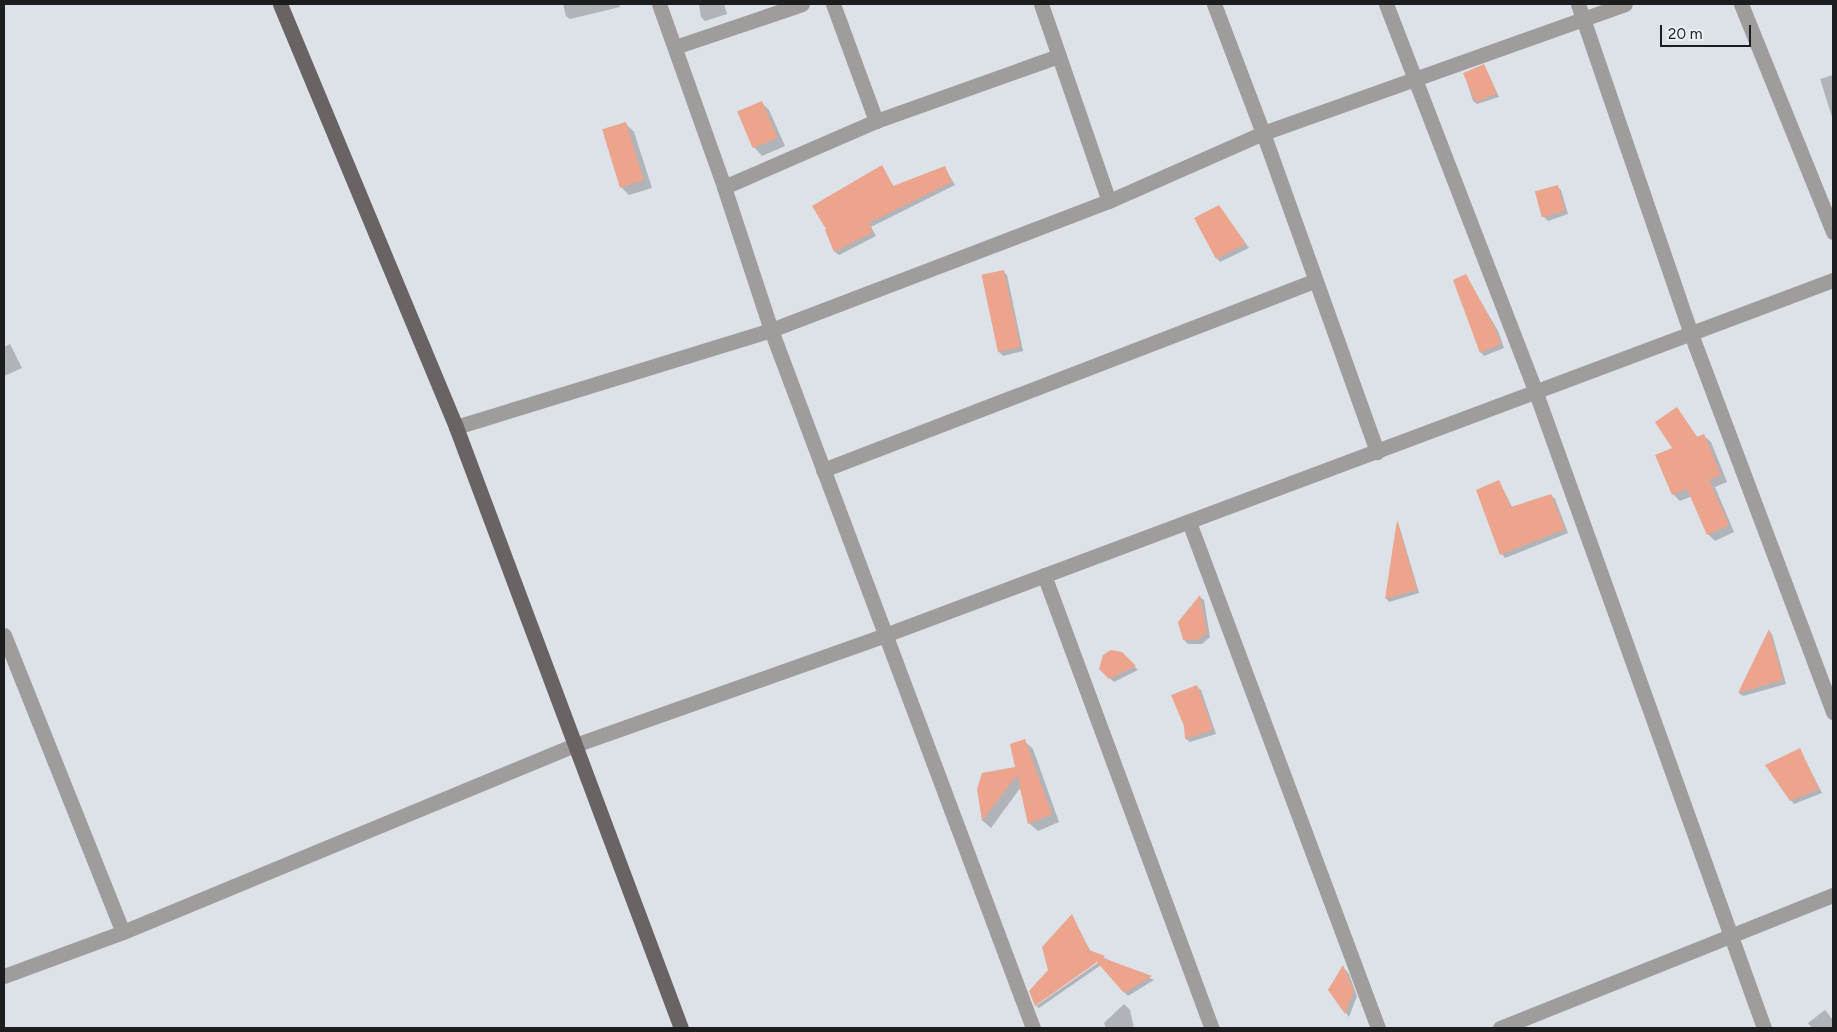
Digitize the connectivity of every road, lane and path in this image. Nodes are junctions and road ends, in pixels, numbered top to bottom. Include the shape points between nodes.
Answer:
1 (280, 4) edge
2 (659, 4) edge
3 (802, 4) edge
4 (832, 4) edge
5 (1041, 4) edge
6 (1214, 4) edge
7 (1386, 4) edge
8 (1625, 4) edge
9 (1741, 4) edge
10 (1581, 11) edge
11 (675, 47) junction
12 (1059, 56) junction
13 (1413, 79) junction
14 (876, 121) junction
15 (1263, 134) junction
16 (724, 187) junction
17 (1109, 201) junction
18 (1833, 232) edge
19 (1833, 280) edge
20 (1314, 281) junction
21 (771, 330) junction
22 (1691, 334) junction
23 (1536, 393) junction
24 (456, 427) junction
25 (1377, 452) junction
26 (823, 470) junction
27 (1189, 522) junction
28 (1044, 576) junction
29 (4, 635) edge
30 (885, 635) junction
31 (1833, 712) edge
32 (574, 745) junction
33 (1833, 895) edge
34 (123, 932) junction
35 (1731, 936) junction
36 (4, 976) edge
37 (681, 1028) edge
38 (1033, 1028) edge
39 (1212, 1028) edge
40 (1378, 1028) edge
41 (1500, 1028) edge
42 (1764, 1028) edge

1 - 24 main road
2 - 11 street
3 - 11 street
4 - 14 street
5 - 12 street
6 - 15 street
7 - 13 street
8 - 10 street
9 - 18 street
10 - 13 street
10 - 22 street
11 - 16 street
12 - 14 street
12 - 17 street
13 - 15 street
13 - 23 street
14 - 16 street
15 - 17 street
15 - 20 street
16 - 21 street
17 - 21 street
19 - 22 street
20 - 25 street
20 - 26 street
21 - 24 street
21 - 26 street
22 - 23 street
22 - 31 street
23 - 25 street
23 - 35 street
24 - 32 main road
25 - 27 street
26 - 30 street
27 - 28 street
27 - 40 street
28 - 30 street
28 - 39 street
29 - 34 street
30 - 32 street
30 - 38 street
32 - 34 street
32 - 37 main road
33 - 35 street
34 - 36 street
35 - 41 street
35 - 42 street

